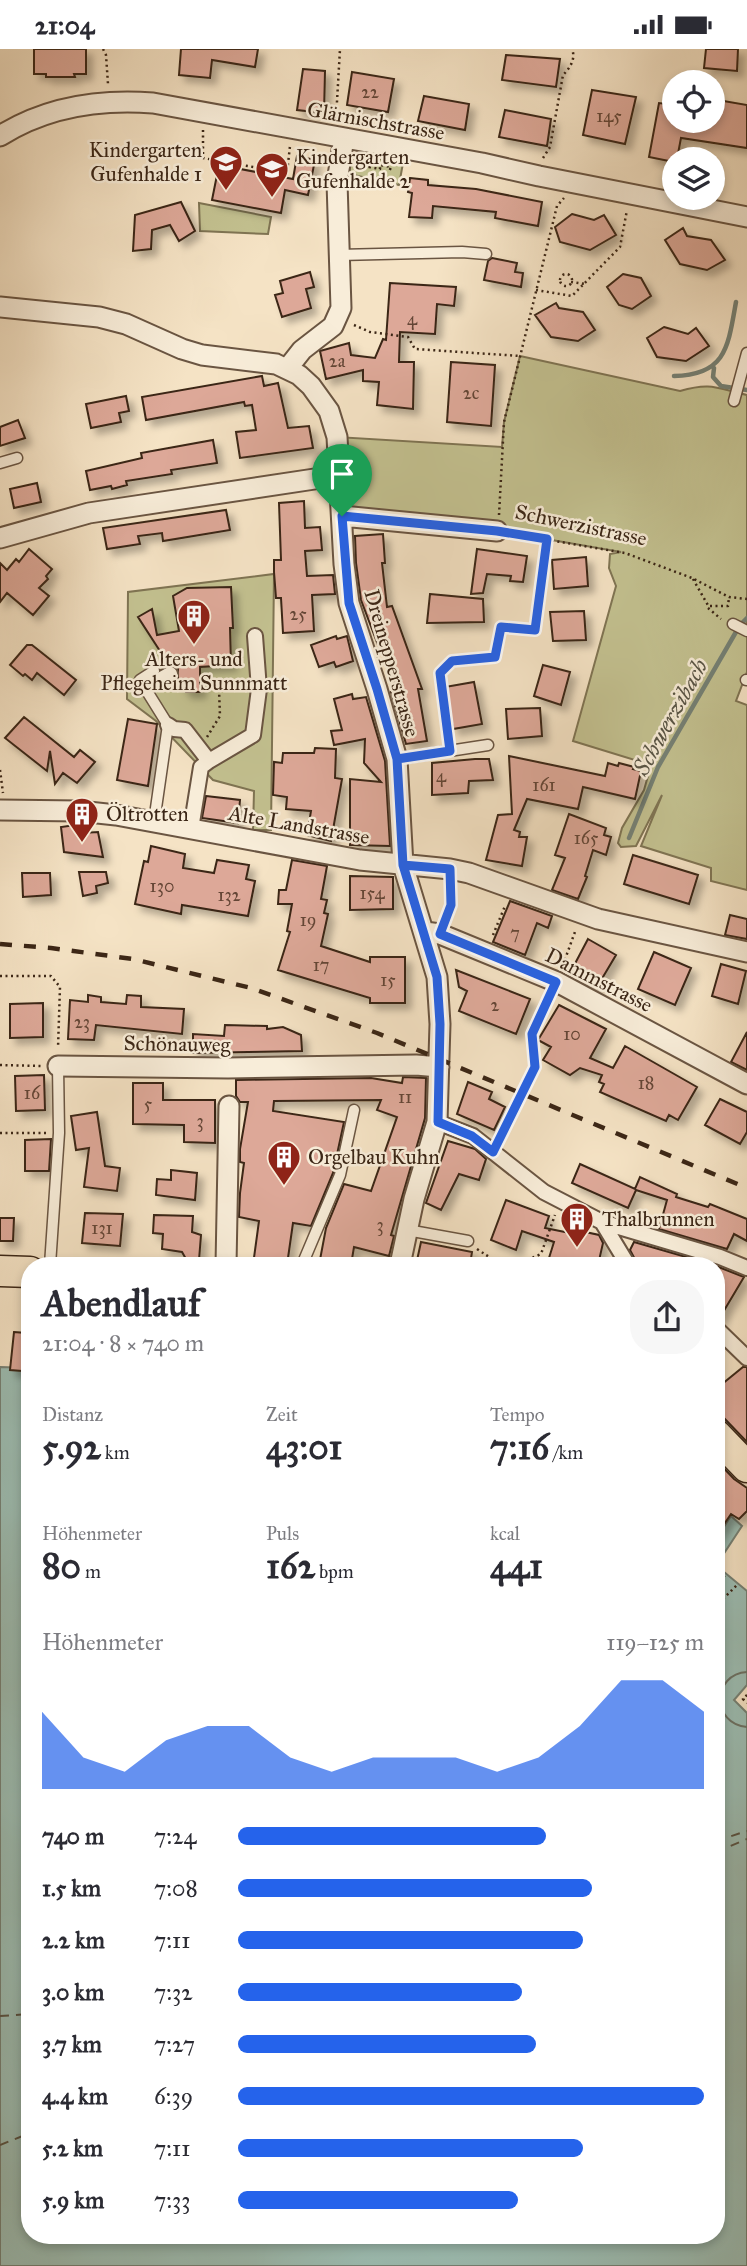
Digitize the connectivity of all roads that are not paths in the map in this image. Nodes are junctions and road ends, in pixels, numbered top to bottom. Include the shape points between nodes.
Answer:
1 (1, 132) edge
2 (340, 137) junction
3 (747, 217) edge
4 (485, 254) dead end
5 (339, 255) junction
6 (0, 307) edge
7 (747, 353) edge
8 (287, 369) junction
9 (734, 401) dead end
10 (17, 458) dead end
11 (0, 463) edge
12 (341, 475) junction
13 (342, 516) junction
14 (498, 525) road end
15 (0, 538) edge
16 (733, 624) road end
17 (747, 631) edge
18 (255, 636) dead end
19 (154, 671) dead end
20 (170, 674) dead end
21 (145, 688) junction
22 (168, 725) junction
23 (488, 745) dead end
24 (397, 759) junction
25 (209, 761) junction
26 (3, 810) edge
27 (154, 822) junction
28 (191, 829) junction
29 (403, 865) junction
30 (432, 933) junction
31 (747, 953) edge
32 (58, 1066) joint
33 (439, 1067) junction
34 (747, 1084) edge
35 (229, 1105) dead end
36 (354, 1110) dead end
37 (438, 1122) junction
38 (602, 1222) junction
39 (407, 1230) junction
40 (467, 1244) road end
41 (51, 1257) edge
42 (226, 1257) edge
43 (305, 1257) edge
44 (402, 1257) edge
45 (623, 1257) edge
46 (720, 1257) edge
47 (725, 1259) edge
48 (747, 1268) edge
49 (0, 1271) edge
50 (21, 1272) edge
51 (725, 1336) edge
52 (747, 1357) edge
53 (725, 1443) edge
54 (745, 1461) edge

1 - 2 street, Glärnischstrasse via 51,113 109,101 153,103
2 - 3 street, Glärnischstrasse
2 - 5 street
4 - 5 lane
5 - 8 street via 341,307 333,326 302,350
6 - 8 street, Dreinepperstrasse via 99,317 202,355
7 - 9 lane
8 - 12 street, Dreinepperstrasse via 311,386 329,411
10 - 11 lane
12 - 13 street, Dreinepperstrasse
12 - 15 street via 89,513
13 - 14 street, Schwerzistrasse
13 - 24 street, Dreinepperstrasse via 349,603
16 - 17 lane
18 - 25 street via 259,688 253,735
19 - 21 lane via 140,680
20 - 21 street
21 - 22 lane
22 - 25 street via 185,730
22 - 27 lane
23 - 24 lane
24 - 29 street, Dreinepperstrasse
25 - 28 street via 201,767
26 - 27 street, Alte Landstrasse via 79,811
27 - 28 street, Alte Landstrasse
28 - 29 street, Alte Landstrasse
29 - 30 street, Dreinepperstrasse
29 - 31 street, Alte Landstrasse via 469,873 598,919
30 - 33 street, Dreinepperstrasse
30 - 34 street, Dammstrasse via 556,982
32 - 33 street, Schönauweg
32 - 41 lane via 59,1133
33 - 37 street, Dreinepperstrasse
35 - 42 street
36 - 43 lane via 340,1175
37 - 38 street via 472,1136 544,1192
37 - 39 street, Dreinepperstrasse
38 - 45 street
38 - 46 street
39 - 40 lane
39 - 44 street, Dreinepperstrasse
47 - 48 street
49 - 50 main road
51 - 52 street
53 - 54 main road

